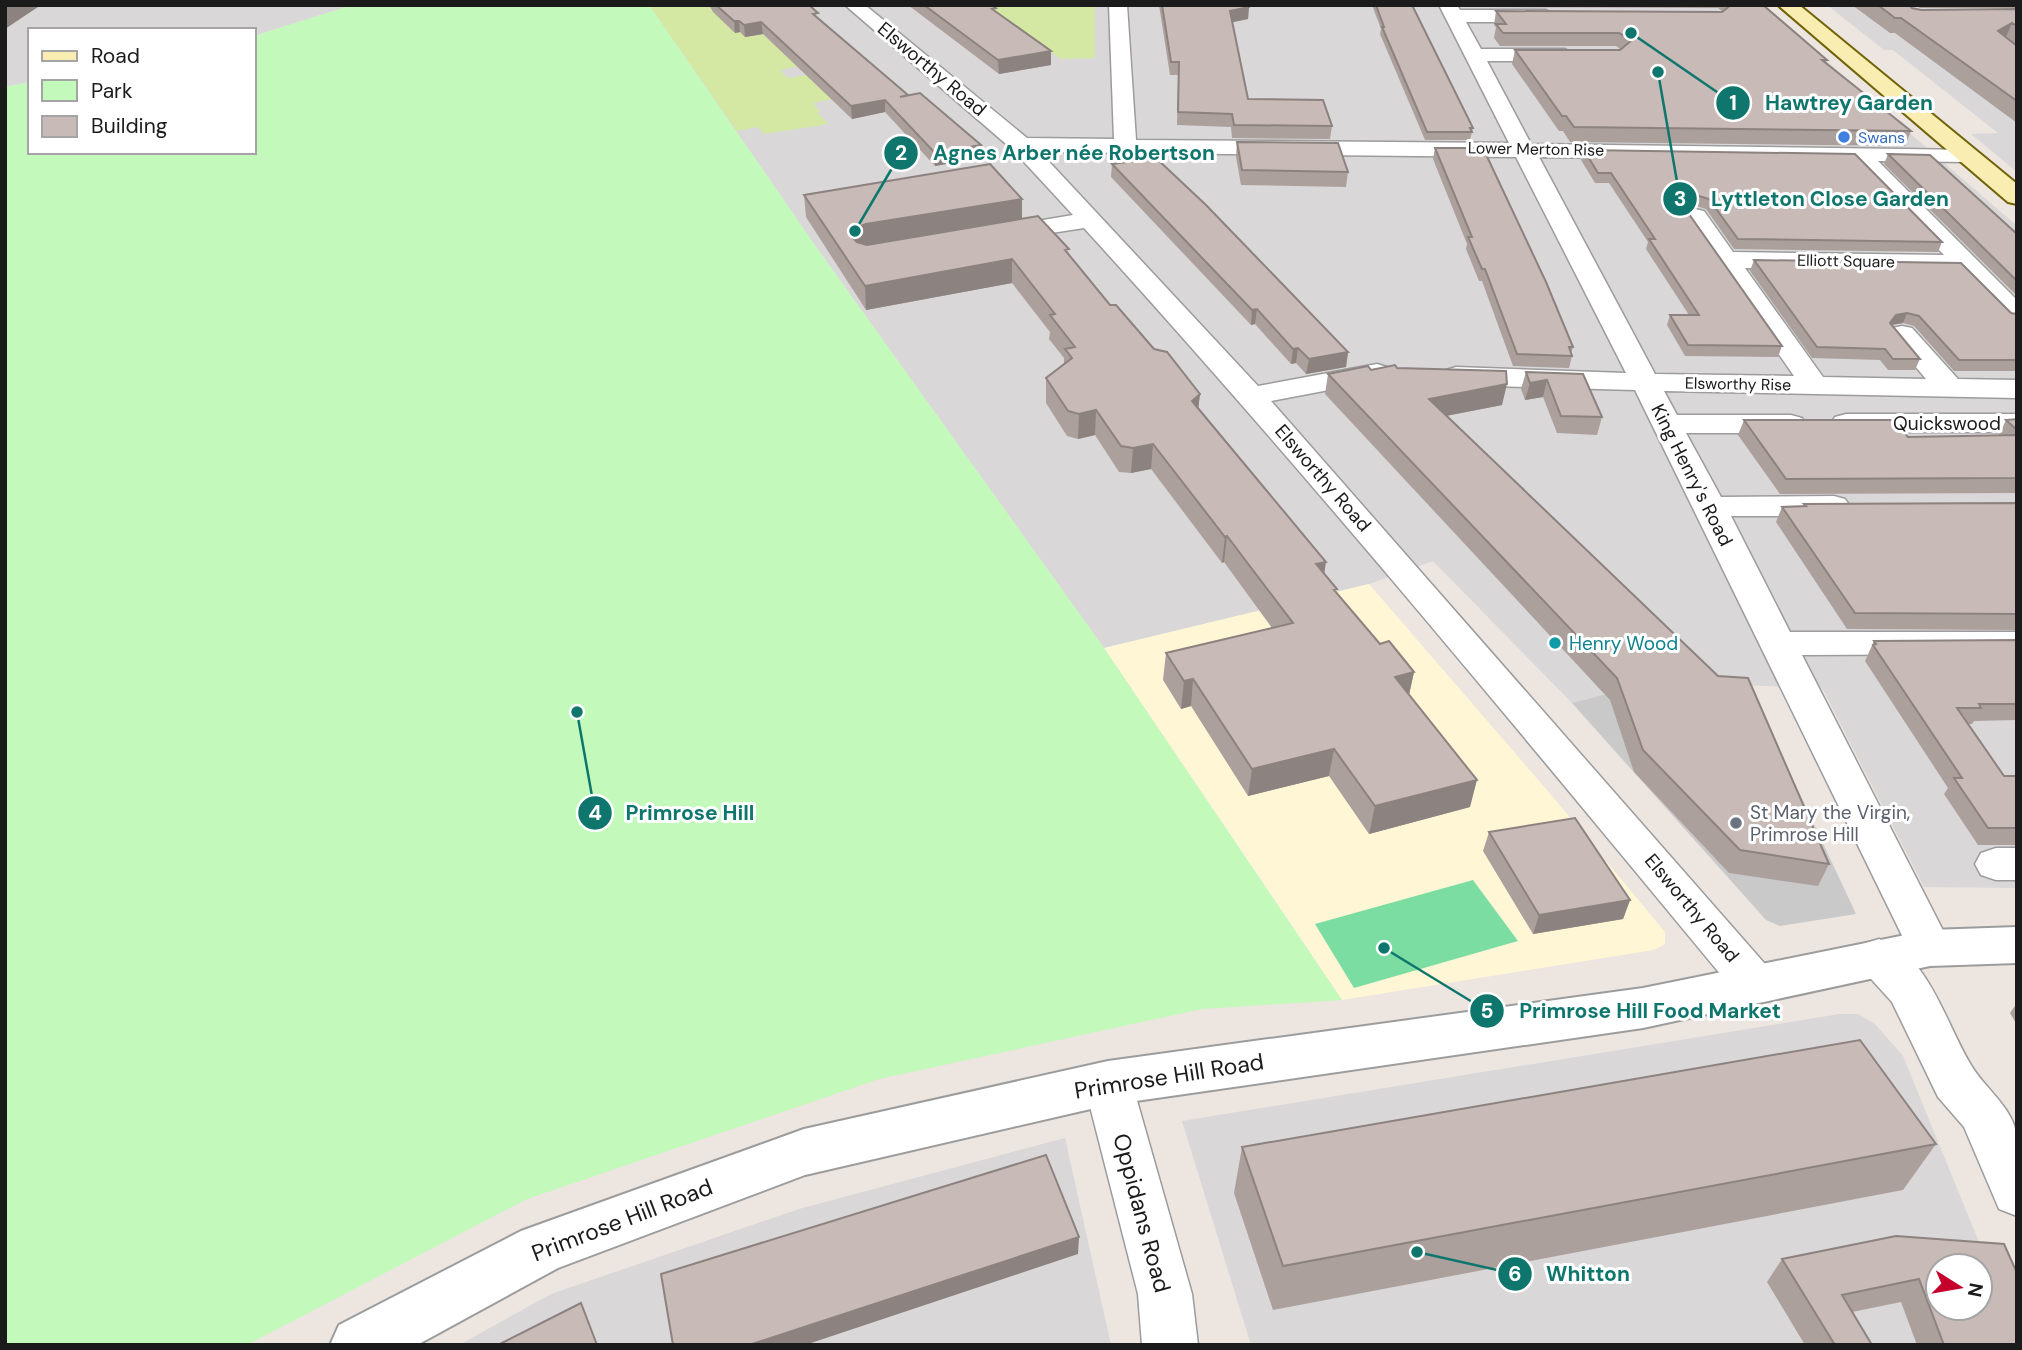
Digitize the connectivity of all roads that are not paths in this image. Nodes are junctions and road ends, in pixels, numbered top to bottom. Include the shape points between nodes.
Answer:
1 (854, 5) edge
2 (1118, 5) edge
3 (1787, 5) edge
4 (1451, 11) edge
5 (1567, 16) edge
6 (1475, 55) junction
7 (1588, 55) edge
8 (1125, 144) junction
9 (1021, 145) junction
10 (1522, 149) junction
11 (1859, 154) junction
12 (1967, 155) junction
13 (2017, 197) edge
14 (1695, 216) dead end
15 (1088, 220) junction
16 (973, 239) edge
17 (1721, 252) junction
18 (1958, 255) junction
19 (2017, 316) edge
20 (1902, 334) edge
21 (1644, 382) junction
22 (1815, 386) junction
23 (1950, 388) junction
24 (2017, 389) edge
25 (1251, 396) junction
26 (2017, 423) edge
27 (1666, 424) junction
28 (1858, 506) edge
29 (1710, 507) junction
30 (2017, 643) edge
31 (1778, 644) junction
32 (2017, 945) edge
33 (1930, 948) junction
34 (1879, 957) junction
35 (1756, 985) junction
36 (1108, 1083) junction
37 (2017, 1193) edge
38 (359, 1345) edge
39 (1170, 1345) edge

1 - 9 street, Elsworthy Road
2 - 8 street
3 - 12 main road
4 - 5 street
4 - 6 street, King Henry's Road
6 - 7 street
6 - 10 street, King Henry's Road
8 - 9 street, Lower Merton Rise
8 - 10 street, Lower Merton Rise
9 - 15 street, Elsworthy Road
10 - 11 street, Lower Merton Rise
10 - 21 street, King Henry's Road
11 - 12 street, Lower Merton Rise
11 - 18 street
12 - 13 main road
14 - 17 street
15 - 16 street
15 - 25 street, Elsworthy Road
17 - 18 street, Elliott Square
17 - 22 street
18 - 19 street
20 - 23 street
21 - 22 street, Elsworthy Rise
21 - 25 street, Elsworthy Rise via 1375,373
21 - 27 street, King Henry's Road
22 - 23 street, Elsworthy Rise
23 - 24 street, Elsworthy Rise
25 - 35 street, Elsworthy Road
26 - 27 street, Quickswood
27 - 29 street, King Henry's Road
28 - 29 street
29 - 31 street, King Henry's Road
30 - 31 street
31 - 33 street, King Henry's Road
32 - 33 street, Primrose Hill Road
33 - 34 street, Primrose Hill Road
34 - 35 street, Primrose Hill Road
34 - 37 street via 1909,990 1955,1082 1983,1114
35 - 36 street, Primrose Hill Road via 1643,1008
36 - 38 street, Primrose Hill Road via 804,1152 541,1249
36 - 39 street, Oppidans Road via 1165,1294

